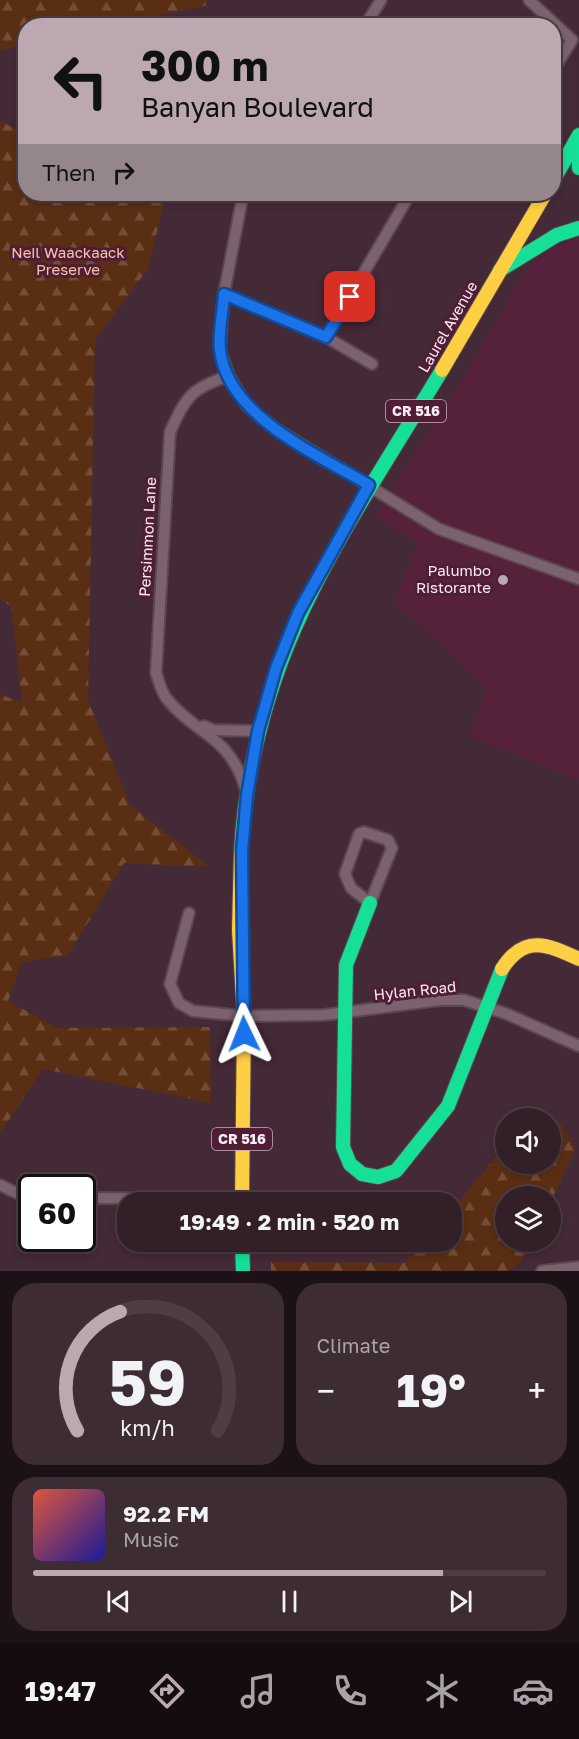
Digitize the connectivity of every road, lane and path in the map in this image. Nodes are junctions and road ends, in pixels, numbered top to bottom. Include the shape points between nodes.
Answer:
1 (381, 0) edge
2 (529, 0) edge
3 (369, 18) edge
4 (548, 18) edge
5 (561, 30) edge
6 (561, 58) edge
7 (579, 135) edge
8 (561, 167) edge
9 (579, 168) edge
10 (242, 201) edge
11 (406, 201) edge
12 (541, 201) edge
13 (579, 228) edge
14 (500, 270) junction
15 (224, 294) junction
16 (326, 337) junction
17 (372, 364) dead end
18 (228, 376) junction
19 (369, 485) junction
20 (579, 579) edge
21 (188, 718) junction
22 (258, 731) junction
23 (247, 792) junction
24 (370, 903) junction
25 (189, 913) dead end
26 (579, 959) edge
27 (487, 1008) junction
28 (345, 1013) junction
29 (244, 1016) junction
30 (579, 1046) edge
31 (0, 1185) edge
32 (242, 1192) edge
33 (18, 1194) edge
34 (96, 1198) edge
35 (117, 1199) edge
36 (242, 1252) edge
37 (579, 1267) edge
38 (243, 1271) edge
39 (542, 1271) edge

1 - 3 street
2 - 4 street
5 - 6 street via 572,40
7 - 8 main road
7 - 9 main road
10 - 15 street
11 - 16 street
12 - 14 main road, Laurel Avenue / CR 516
13 - 14 main road via 557,236
14 - 19 main road, Laurel Avenue / CR 516 via 436,381
15 - 16 street
15 - 18 street via 220,350
16 - 17 street
18 - 19 street via 247,406 276,429
18 - 21 street, Persimmon Lane via 202,384 182,406 170,432 156,673 165,698
19 - 20 street via 439,529
19 - 22 main road, Laurel Avenue / CR 516 via 298,613 276,668
21 - 22 street, Persimmon Lane via 213,730
21 - 23 street, Persimmon Lane via 228,751
22 - 23 main road, Laurel Avenue / CR 516
23 - 29 main road, Laurel Avenue / CR 516 via 241,911
24 - 24 street via 351,888 345,874 358,834 364,832 388,840 392,848
24 - 28 main road via 346,965
25 - 29 street, Hylan Road via 170,984 179,1003 193,1011
26 - 27 main road via 546,945 519,949 499,974
27 - 28 street, Hylan Road via 460,999
27 - 28 main road via 441,1118 396,1171 379,1178 355,1171 344,1156
27 - 30 street, Hylan Road
28 - 29 street, Hylan Road
29 - 32 main road, Laurel Avenue / CR 516
31 - 33 street
34 - 35 street
36 - 38 main road
37 - 39 street

